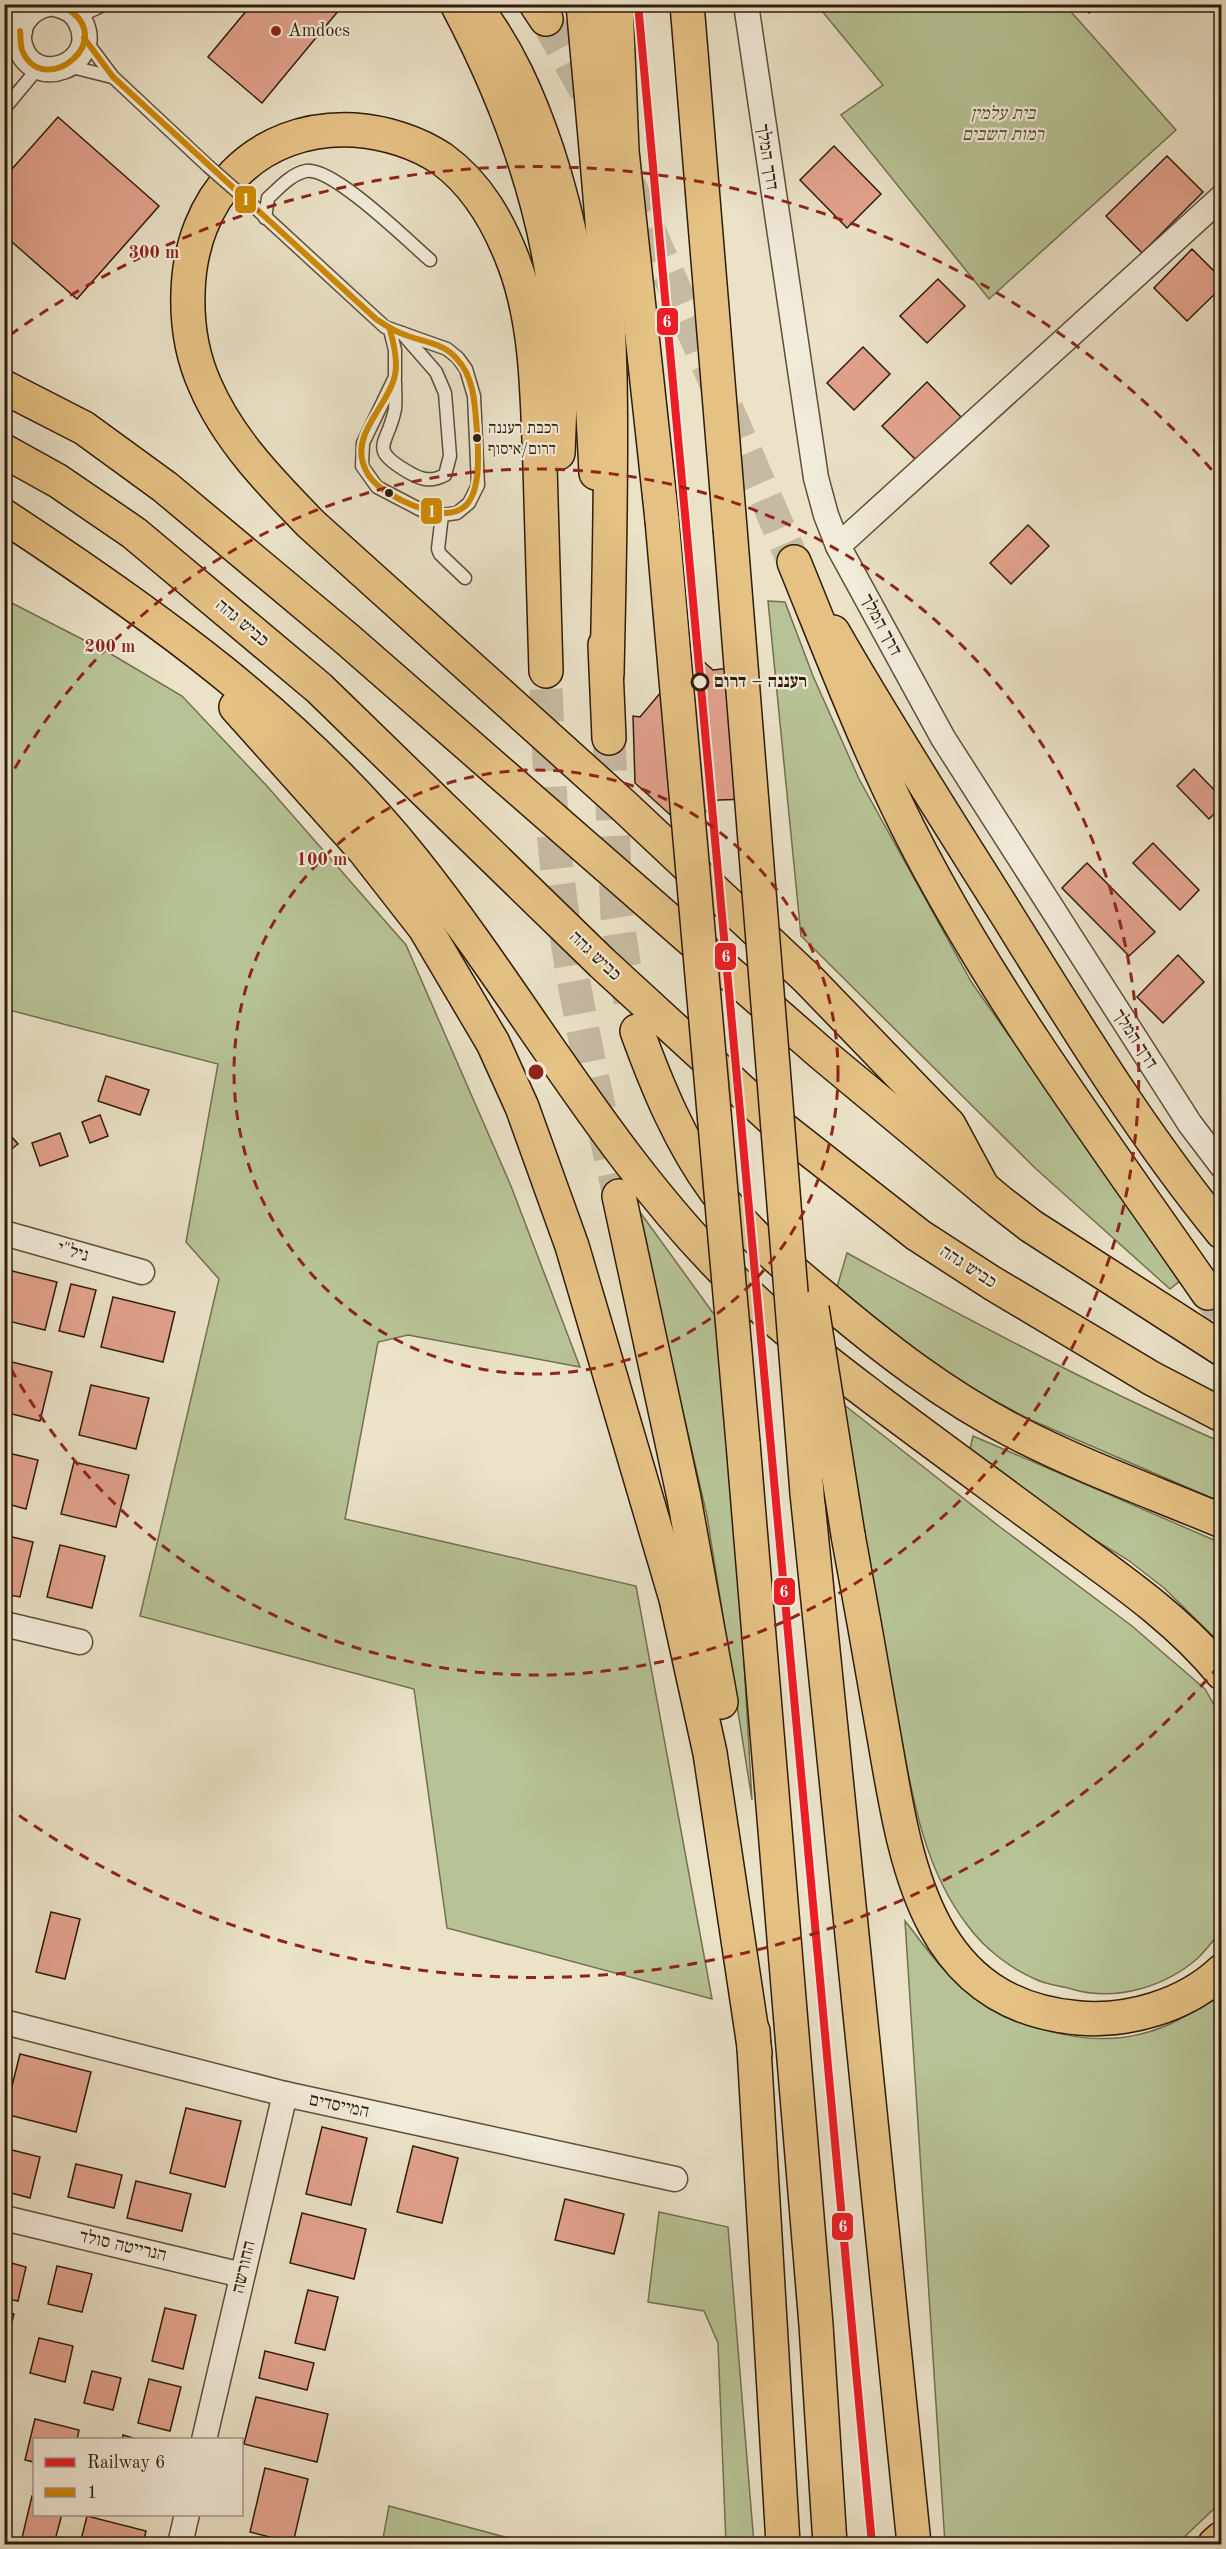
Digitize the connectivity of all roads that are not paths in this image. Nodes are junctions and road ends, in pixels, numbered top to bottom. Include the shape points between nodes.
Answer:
1 (105, 4) edge
2 (457, 4) edge
3 (472, 4) edge
4 (583, 4) edge
5 (616, 4) edge
6 (687, 4) edge
7 (746, 4) edge
8 (45, 5) edge
9 (4, 11) edge
10 (81, 27) junction
11 (20, 31) junction
12 (67, 66) junction
13 (39, 67) junction
14 (113, 77) junction
15 (4, 109) edge
16 (1221, 197) edge
17 (265, 218) junction
18 (430, 260) dead end
19 (396, 331) junction
20 (394, 376) junction
21 (4, 387) edge
22 (4, 451) edge
23 (442, 515) junction
24 (4, 516) edge
25 (838, 546) junction
26 (465, 578) dead end
27 (139, 606) junction
28 (607, 674) junction
29 (609, 738) tunnel mouth
30 (769, 1017) junction
31 (637, 1031) tunnel mouth
32 (1221, 1166) edge
33 (983, 1188) junction
34 (618, 1196) tunnel mouth
35 (1221, 1232) edge
36 (4, 1233) edge
37 (142, 1272) dead end
38 (1208, 1293) tunnel mouth
39 (1221, 1349) edge
40 (1221, 1415) edge
41 (1221, 1521) edge
42 (4, 1624) edge
43 (80, 1642) dead end
44 (1221, 1673) edge
45 (1221, 1971) edge
46 (4, 2022) edge
47 (755, 2053) junction
48 (285, 2094) junction
49 (675, 2179) dead end
50 (4, 2218) edge
51 (242, 2275) junction
52 (204, 2438) edge
53 (187, 2516) edge
54 (1221, 2538) edge
55 (180, 2544) edge
56 (783, 2544) edge
57 (830, 2544) edge
58 (914, 2544) edge
59 (1215, 2544) edge

1 - 10 lane
2 - 33 highway via 494,82 523,157 543,231 556,309 561,402 546,680 538,421 526,312 515,266 499,227 482,198 441,159 390,136 336,129 284,140 241,166 213,201 193,248 187,310 196,364 205,386 232,433 310,524 624,806 808,979 949,1125
3 - 28 highway via 515,69 562,195 573,242 592,390
4 - 28 highway via 610,375
5 - 57 highway, bridge via 622,151 662,520 816,2325
6 - 30 highway, bridge
7 - 25 street, דרך המלך via 816,478
8 - 10 street via 70,10
8 - 11 street via 24,20
9 - 11 street
10 - 12 street via 80,53
10 - 14 lane via 90,49
11 - 13 street via 25,56
12 - 13 street
12 - 14 lane
13 - 15 lane
14 - 17 lane, bridge
16 - 25 street
17 - 18 lane via 268,198 288,179 312,171 339,182
17 - 19 lane
19 - 20 lane
19 - 20 lane via 436,372 445,393 450,456 445,475 439,478 429,481 416,477 393,464 383,452 394,411
19 - 23 lane via 437,344 458,358 466,369 474,396 478,485 464,509
20 - 23 lane via 363,443 362,466 377,487 421,510
21 - 33 highway via 84,428 165,487 347,639 821,1053
22 - 40 highway, כביש גהה via 58,481 134,533 319,688 602,963 783,1129 918,1235 1151,1378
23 - 26 lane via 438,549
24 - 27 highway
25 - 32 street, דרך המלך via 943,738 1190,1124
27 - 44 highway via 237,683 305,744 382,822 455,915 629,1161 726,1274 853,1382 1155,1608
27 - 47 highway via 277,752 364,850 418,919 493,1044 522,1107 572,1246 689,1652 710,1753
28 - 29 highway
30 - 45 highway, bridge via 848,1535 902,1840 924,1906 954,1956 984,1983 1012,2000 1059,2017 1116,2018 1171,2003
30 - 58 highway, bridge via 807,1493
31 - 41 highway via 675,1121 714,1189 745,1227 866,1334 918,1372 1016,1432 1072,1460
33 - 39 highway via 1031,1226
34 - 47 highway via 684,1497 722,1704 737,1827
35 - 38 highway via 1162,1154 1074,1021 904,750 793,559 876,760 975,951
36 - 37 street, ניל"י
42 - 43 street
46 - 48 street, המייסדים
47 - 56 highway
48 - 49 street, המייסדים
48 - 51 street, החורשה
50 - 51 street, הנרייטה סולד
51 - 52 street, החורשה
53 - 55 street
54 - 59 highway

